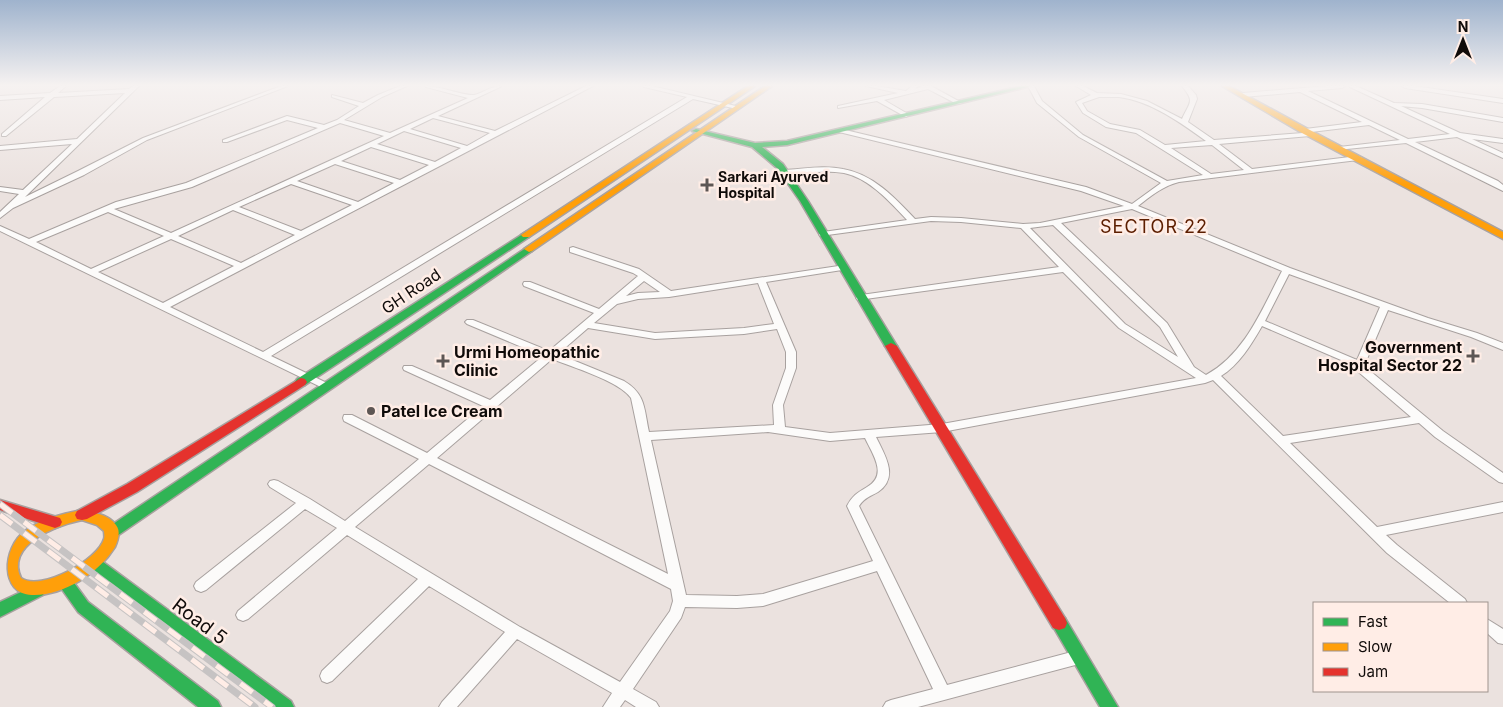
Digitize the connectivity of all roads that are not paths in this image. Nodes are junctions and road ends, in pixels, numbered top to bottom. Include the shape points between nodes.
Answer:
1 (21, 119) edge
2 (101, 119) edge
3 (198, 119) edge
4 (284, 119) edge
5 (291, 119) edge
6 (425, 119) edge
7 (443, 119) edge
8 (524, 119) edge
9 (656, 119) edge
10 (700, 119) edge
11 (720, 119) edge
12 (891, 119) edge
13 (1060, 119) edge
14 (1098, 119) edge
15 (1176, 119) edge
16 (1186, 119) edge
17 (1285, 119) edge
18 (1362, 119) edge
19 (1423, 119) edge
20 (339, 120) joint
21 (1184, 123) junction
22 (1370, 123) junction
23 (323, 127) junction
24 (687, 127) junction
25 (403, 129) junction
26 (841, 132) junction
27 (1308, 132) junction
28 (496, 133) junction
29 (701, 133) junction
30 (1, 135) edge
31 (390, 135) junction
32 (1200, 135) junction
33 (1458, 135) junction
34 (78, 141) junction
35 (225, 141) dead end
36 (1410, 141) junction
37 (1503, 141) edge
38 (1213, 143) junction
39 (370, 144) junction
40 (1192, 144) junction
41 (755, 145) junction
42 (1164, 147) junction
43 (0, 148) edge
44 (467, 148) junction
45 (1339, 149) junction
46 (1503, 156) edge
47 (1358, 158) junction
48 (334, 161) junction
49 (436, 165) junction
50 (1249, 170) junction
51 (785, 172) junction
52 (1208, 175) junction
53 (291, 181) junction
54 (401, 183) junction
55 (1166, 183) junction
56 (0, 189) edge
57 (1503, 190) edge
58 (24, 192) junction
59 (360, 205) junction
60 (1132, 206) junction
61 (9, 207) junction
62 (234, 208) junction
63 (108, 209) junction
64 (0, 216) edge
65 (914, 222) junction
66 (1055, 222) junction
67 (1022, 226) junction
68 (0, 228) edge
69 (822, 234) junction
70 (172, 235) junction
71 (303, 235) junction
72 (1503, 236) edge
73 (29, 242) junction
74 (573, 250) dead end
75 (241, 266) junction
76 (842, 267) junction
77 (1064, 269) junction
78 (1287, 270) junction
79 (92, 272) junction
80 (644, 276) junction
81 (761, 280) junction
82 (527, 284) dead end
83 (669, 294) junction
84 (861, 298) junction
85 (615, 302) junction
86 (1385, 306) junction
87 (163, 307) junction
88 (602, 313) junction
89 (470, 322) dead end
90 (1260, 322) junction
91 (587, 325) junction
92 (780, 326) junction
93 (1503, 347) edge
94 (552, 354) junction
95 (263, 356) junction
96 (1359, 367) junction
97 (408, 368) dead end
98 (1190, 369) junction
99 (308, 378) junction
100 (1209, 378) junction
101 (325, 386) junction
102 (491, 405) junction
103 (348, 418) dead end
104 (1421, 419) junction
105 (942, 428) junction
106 (780, 429) junction
107 (869, 434) junction
108 (645, 436) junction
109 (1282, 440) junction
110 (426, 460) junction
111 (1503, 479) edge
112 (274, 484) dead end
113 (306, 502) junction
114 (0, 505) edge
115 (1503, 507) edge
116 (82, 515) junction
117 (55, 522) junction
118 (346, 526) junction
119 (112, 532) junction
120 (1375, 532) junction
121 (5, 558) edge
122 (94, 563) junction
123 (881, 564) junction
124 (428, 578) junction
125 (64, 581) junction
126 (201, 586) dead end
127 (678, 586) junction
128 (42, 588) junction
129 (680, 600) junction
130 (1459, 602) edge
131 (0, 610) edge
132 (243, 615) dead end
133 (1488, 626) edge
134 (515, 631) junction
135 (1503, 638) edge
136 (1079, 657) junction
137 (327, 676) dead end
138 (622, 691) junction
139 (943, 693) junction
140 (212, 707) edge
141 (285, 707) edge
142 (447, 707) edge
143 (611, 707) edge
144 (651, 707) edge
145 (891, 707) edge
146 (1109, 707) edge

1 - 30 street
2 - 34 street
3 - 61 street via 145,139
4 - 35 street
5 - 23 street
6 - 25 street
7 - 28 street
8 - 28 street
9 - 95 street
10 - 24 street, GH Road
11 - 29 street, GH Road
12 - 26 street
13 - 55 street via 1081,136
14 - 42 street via 1108,126 1138,131
15 - 21 street
16 - 21 street
17 - 27 street
18 - 22 street
19 - 33 street
20 - 23 street
20 - 31 street
21 - 32 street
22 - 27 street
22 - 36 street
23 - 63 street via 180,188
24 - 29 street
24 - 99 street, GH Road
25 - 31 street
25 - 44 street
26 - 41 street via 787,144
26 - 60 street via 1054,181
27 - 38 street
27 - 45 street
28 - 44 street
29 - 41 street
29 - 101 street, GH Road
31 - 39 street
32 - 38 street
32 - 40 street
33 - 36 street
33 - 37 street
33 - 46 street
34 - 43 street
34 - 58 street
36 - 45 street
36 - 57 street
38 - 40 street
38 - 50 street
39 - 48 street
39 - 49 street
40 - 42 street
41 - 51 street
42 - 52 street
44 - 49 street
45 - 47 street
47 - 50 street
47 - 72 street
48 - 53 street
48 - 54 street
49 - 54 street
50 - 52 street
51 - 65 street via 841,170 854,174 889,196
51 - 69 street
52 - 55 street
53 - 59 street
53 - 62 street
54 - 59 street
55 - 60 street
56 - 58 street
58 - 61 street
59 - 71 street
60 - 66 street
60 - 78 street
61 - 64 street
62 - 70 street
62 - 71 street
63 - 70 street
63 - 73 street
65 - 67 street via 961,220
65 - 69 street
66 - 67 street
66 - 98 street via 1164,325
67 - 77 street
68 - 73 street
69 - 76 street
70 - 75 street
70 - 79 street
71 - 75 street
73 - 79 street
74 - 80 street
75 - 87 street
76 - 81 street
76 - 84 street
77 - 84 street
77 - 98 street via 1122,326
78 - 86 street
78 - 90 street
79 - 87 street
80 - 83 street
80 - 85 street
81 - 83 street
81 - 92 street
82 - 88 street
83 - 85 street via 638,296
84 - 105 street
85 - 88 street
86 - 93 street
86 - 96 street
87 - 95 street
88 - 91 street
89 - 94 street
90 - 96 street via 1344,356
90 - 100 street via 1227,367
91 - 92 street via 655,336
91 - 94 street
92 - 106 street via 791,352 791,368 778,405
94 - 102 street
94 - 108 street via 630,389 636,397
95 - 99 street
96 - 104 street
97 - 102 street
98 - 100 street
99 - 101 street
99 - 116 street, GH Road via 132,488
100 - 105 street
100 - 109 street
101 - 119 street, GH Road
102 - 110 street
103 - 110 street
104 - 109 street
104 - 111 street
105 - 107 street
105 - 136 street
106 - 107 street via 830,437
106 - 108 street
107 - 123 street via 885,473 884,481 879,487 857,497 853,506
108 - 127 street
109 - 120 street
110 - 118 street
110 - 127 street
112 - 113 street
113 - 118 street
113 - 126 street
114 - 117 street
115 - 120 street
116 - 117 street
116 - 119 street via 104,519
117 - 121 street via 28,536
118 - 124 street
118 - 132 street
119 - 122 street via 104,552
120 - 130 street
121 - 128 street via 4,581 25,590
122 - 125 street
122 - 141 street, Road 5
123 - 129 street via 763,600
123 - 139 street
124 - 134 street
124 - 137 street
125 - 128 street
125 - 140 street via 82,607
127 - 129 street
128 - 131 street
129 - 138 street via 676,614
133 - 135 street
134 - 138 street
134 - 142 street
136 - 139 street
136 - 146 street
138 - 143 street
138 - 144 street
139 - 145 street

